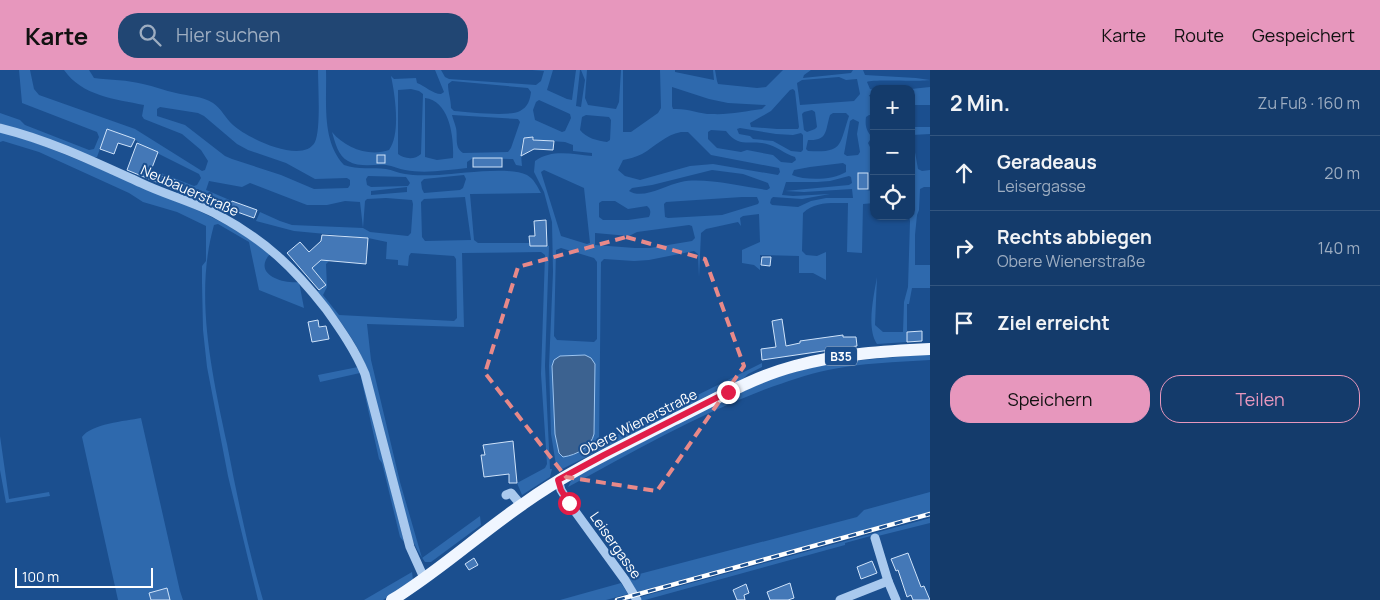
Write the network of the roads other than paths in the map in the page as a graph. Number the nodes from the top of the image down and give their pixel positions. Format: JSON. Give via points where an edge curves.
{"nodes":[{"id":1,"x":0,"y":128,"type":"edge"},
{"id":2,"x":930,"y":349,"type":"edge"},
{"id":3,"x":558,"y":480,"type":"junction"},
{"id":4,"x":506,"y":495,"type":"dead end"},
{"id":5,"x":521,"y":505,"type":"junction"},
{"id":6,"x":875,"y":538,"type":"dead end"},
{"id":7,"x":424,"y":578,"type":"junction"},
{"id":8,"x":888,"y":581,"type":"junction"},
{"id":9,"x":392,"y":600,"type":"edge"},
{"id":10,"x":637,"y":600,"type":"edge"},
{"id":11,"x":840,"y":600,"type":"edge"},
{"id":12,"x":896,"y":600,"type":"edge"}],
"edges":[{"from":1,"to":7,"type":"street","name":"Neubauerstraße","via":[[41,140],[216,214],[273,251],[303,280],[344,333],[365,374],[410,547]]},
{"from":2,"to":3,"type":"main road","name":"Obere Wienerstraße","number":"B35","via":[[829,358],[775,372],[728,392]]},
{"from":3,"to":5,"type":"main road","name":"Obere Wienerstraße","number":"B35"},
{"from":3,"to":10,"type":"street","name":"Leisergasse","via":[[569,503]]},
{"from":4,"to":5,"type":"street","via":[[511,493]]},
{"from":5,"to":7,"type":"main road","name":"Obere Wienerstraße","number":"B35"},
{"from":6,"to":8,"type":"street"},
{"from":7,"to":9,"type":"main road","name":"Obere Wienerstraße","number":"B35"},
{"from":8,"to":11,"type":"street"},
{"from":8,"to":12,"type":"street"}]}
